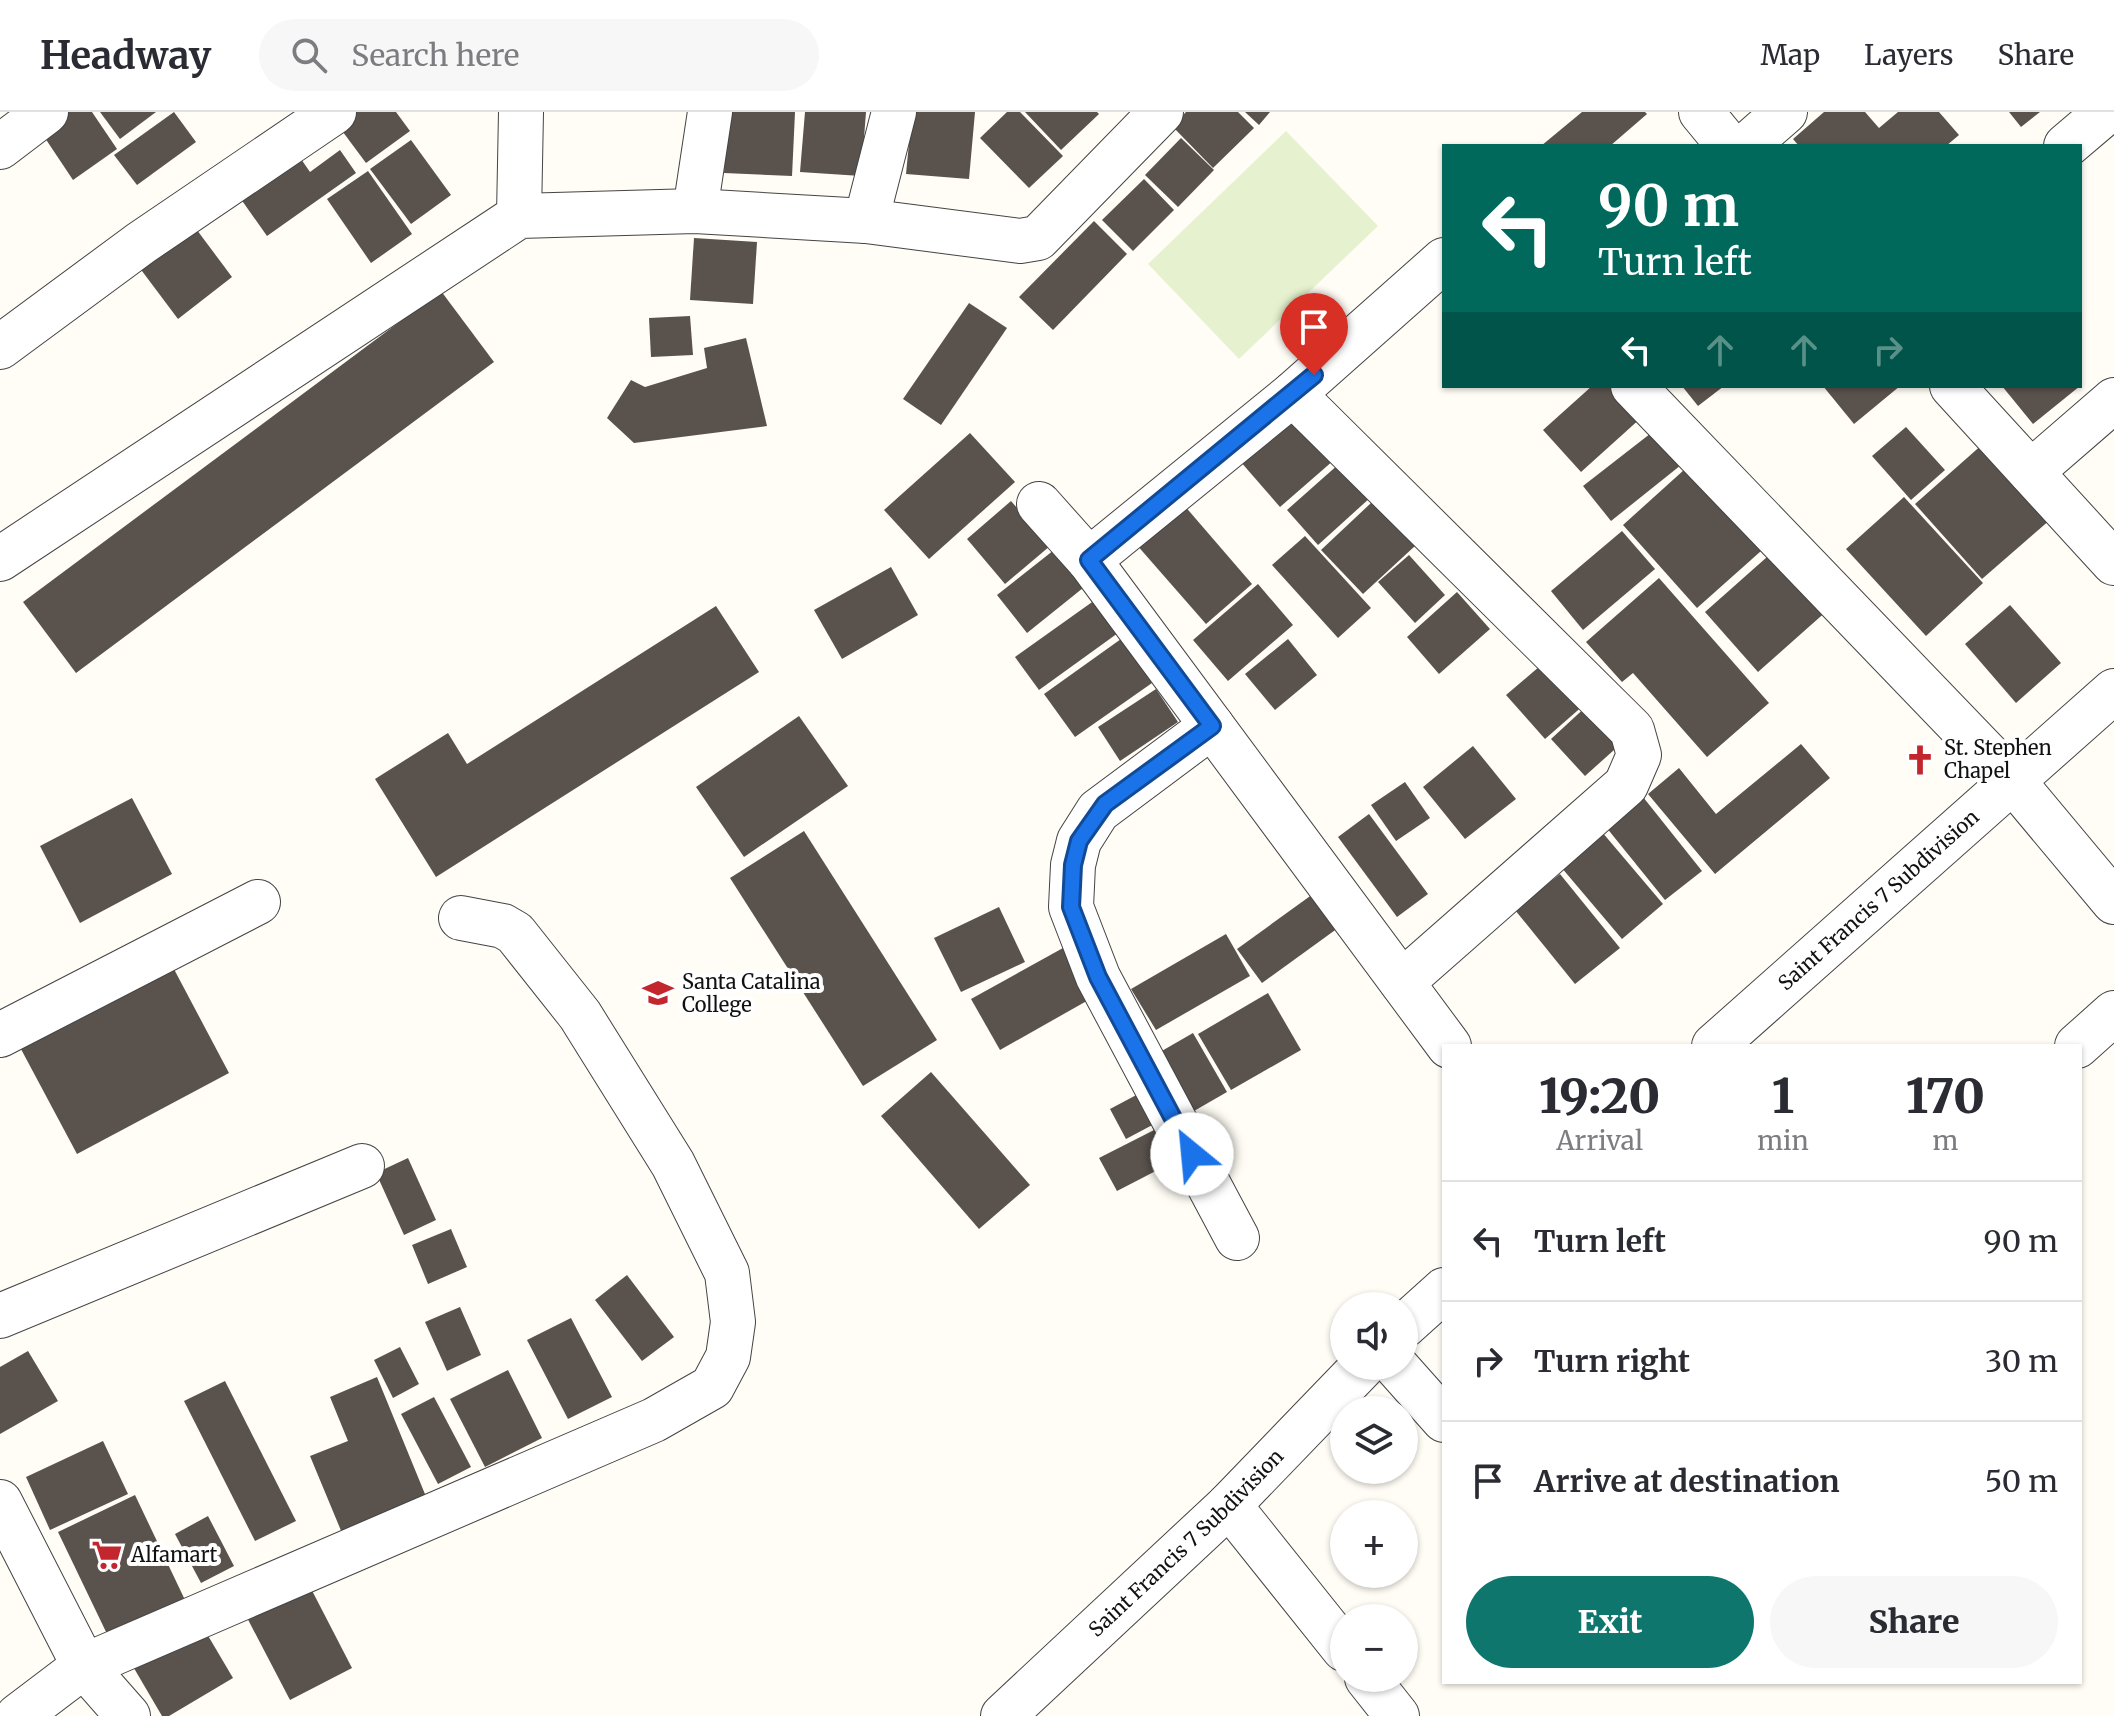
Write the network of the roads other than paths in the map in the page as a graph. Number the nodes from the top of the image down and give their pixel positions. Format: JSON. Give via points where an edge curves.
{"nodes":[{"id":1,"x":46,"y":112,"type":"edge"},
{"id":2,"x":334,"y":112,"type":"edge"},
{"id":3,"x":521,"y":112,"type":"edge"},
{"id":4,"x":710,"y":112,"type":"edge"},
{"id":5,"x":894,"y":112,"type":"edge"},
{"id":6,"x":1161,"y":112,"type":"edge"},
{"id":7,"x":1701,"y":112,"type":"edge"},
{"id":8,"x":1785,"y":112,"type":"edge"},
{"id":9,"x":2106,"y":112,"type":"edge"},
{"id":10,"x":1727,"y":144,"type":"edge"},
{"id":11,"x":1748,"y":144,"type":"edge"},
{"id":12,"x":2068,"y":144,"type":"edge"},
{"id":13,"x":0,"y":147,"type":"edge"},
{"id":14,"x":695,"y":211,"type":"junction"},
{"id":15,"x":519,"y":216,"type":"junction"},
{"id":16,"x":866,"y":221,"type":"junction"},
{"id":17,"x":1442,"y":262,"type":"edge"},
{"id":18,"x":0,"y":347,"type":"edge"},
{"id":19,"x":1635,"y":388,"type":"edge"},
{"id":20,"x":1954,"y":388,"type":"edge"},
{"id":21,"x":1293,"y":394,"type":"junction"},
{"id":22,"x":2114,"y":400,"type":"edge"},
{"id":23,"x":2031,"y":472,"type":"junction"},
{"id":24,"x":1039,"y":504,"type":"dead end"},
{"id":25,"x":3,"y":550,"type":"edge"},
{"id":26,"x":1089,"y":560,"type":"junction"},
{"id":27,"x":2114,"y":563,"type":"edge"},
{"id":28,"x":2114,"y":691,"type":"edge"},
{"id":29,"x":1212,"y":726,"type":"junction"},
{"id":30,"x":2012,"y":780,"type":"junction"},
{"id":31,"x":258,"y":902,"type":"dead end"},
{"id":32,"x":2114,"y":902,"type":"edge"},
{"id":33,"x":461,"y":918,"type":"dead end"},
{"id":34,"x":1402,"y":982,"type":"junction"},
{"id":35,"x":2114,"y":1013,"type":"edge"},
{"id":36,"x":0,"y":1035,"type":"edge"},
{"id":37,"x":1448,"y":1044,"type":"edge"},
{"id":38,"x":1716,"y":1044,"type":"edge"},
{"id":39,"x":2079,"y":1044,"type":"edge"},
{"id":40,"x":362,"y":1166,"type":"dead end"},
{"id":41,"x":1237,"y":1238,"type":"dead end"},
{"id":42,"x":1442,"y":1292,"type":"edge"},
{"id":43,"x":1418,"y":1313,"type":"edge"},
{"id":44,"x":0,"y":1316,"type":"edge"},
{"id":45,"x":1350,"y":1380,"type":"edge"},
{"id":46,"x":1408,"y":1380,"type":"edge"},
{"id":47,"x":1442,"y":1418,"type":"edge"},
{"id":48,"x":0,"y":1502,"type":"edge"},
{"id":49,"x":1229,"y":1505,"type":"junction"},
{"id":50,"x":1330,"y":1631,"type":"edge"},
{"id":51,"x":84,"y":1666,"type":"junction"},
{"id":52,"x":1378,"y":1692,"type":"edge"},
{"id":53,"x":18,"y":1716,"type":"edge"},
{"id":54,"x":128,"y":1716,"type":"edge"},
{"id":55,"x":1003,"y":1716,"type":"edge"},
{"id":56,"x":1397,"y":1716,"type":"edge"}],
"edges":[{"from":1,"to":13,"type":"street"},
{"from":2,"to":18,"type":"street"},
{"from":3,"to":15,"type":"street"},
{"from":4,"to":14,"type":"street"},
{"from":5,"to":16,"type":"street"},
{"from":6,"to":16,"type":"street","via":[[1038,238],[1020,241]]},
{"from":7,"to":10,"type":"street"},
{"from":8,"to":11,"type":"street"},
{"from":9,"to":12,"type":"street"},
{"from":14,"to":15,"type":"street"},
{"from":14,"to":16,"type":"street"},
{"from":15,"to":25,"type":"street"},
{"from":17,"to":21,"type":"street"},
{"from":19,"to":30,"type":"street"},
{"from":20,"to":23,"type":"street"},
{"from":21,"to":26,"type":"street"},
{"from":21,"to":34,"type":"street","via":[[1632,730],[1639,755],[1626,785]]},
{"from":22,"to":23,"type":"street"},
{"from":23,"to":27,"type":"street"},
{"from":24,"to":26,"type":"street"},
{"from":26,"to":29,"type":"street"},
{"from":28,"to":30,"type":"street","name":"Saint Francis 7 Subdivision"},
{"from":29,"to":34,"type":"street"},
{"from":29,"to":41,"type":"street","via":[[1098,811],[1079,841],[1071,907],[1098,977]]},
{"from":30,"to":32,"type":"street"},
{"from":30,"to":38,"type":"street","name":"Saint Francis 7 Subdivision"},
{"from":31,"to":36,"type":"street"},
{"from":33,"to":51,"type":"street","via":[[515,933],[580,1015],[673,1164],[727,1273],[733,1322],[728,1357],[712,1387],[654,1420]]},
{"from":34,"to":37,"type":"street"},
{"from":35,"to":39,"type":"street"},
{"from":40,"to":44,"type":"street"},
{"from":42,"to":43,"type":"street"},
{"from":45,"to":49,"type":"street","name":"Saint Francis 7 Subdivision"},
{"from":46,"to":47,"type":"street"},
{"from":48,"to":51,"type":"street"},
{"from":49,"to":50,"type":"street"},
{"from":49,"to":55,"type":"street","name":"Saint Francis 7 Subdivision"},
{"from":51,"to":53,"type":"street"},
{"from":51,"to":54,"type":"street"},
{"from":52,"to":56,"type":"street"}]}
